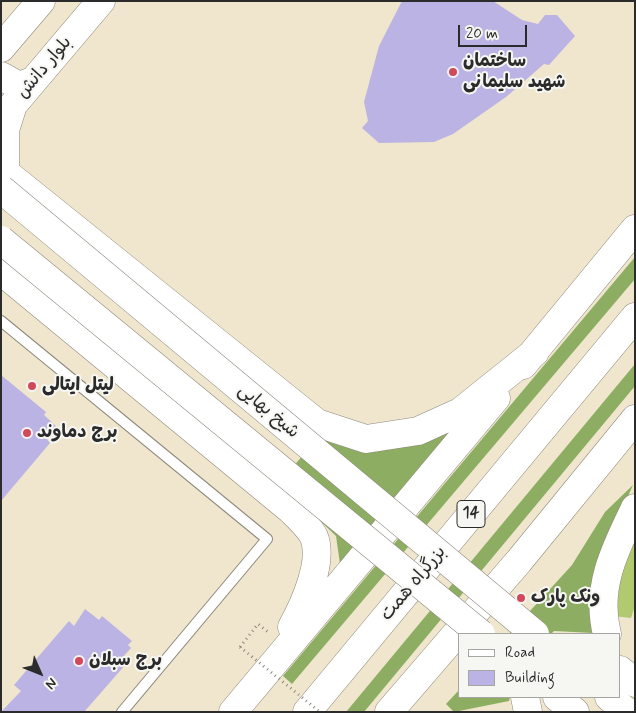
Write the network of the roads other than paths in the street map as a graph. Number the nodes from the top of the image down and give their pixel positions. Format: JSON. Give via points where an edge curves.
{"nodes":[{"id":1,"x":41,"y":1,"type":"edge"},
{"id":2,"x":101,"y":1,"type":"edge"},
{"id":3,"x":1,"y":48,"type":"edge"},
{"id":4,"x":1,"y":76,"type":"edge"},
{"id":5,"x":34,"y":81,"type":"junction"},
{"id":6,"x":3,"y":177,"type":"edge"},
{"id":7,"x":635,"y":229,"type":"edge"},
{"id":8,"x":1,"y":240,"type":"edge"},
{"id":9,"x":1,"y":271,"type":"edge"},
{"id":10,"x":635,"y":317,"type":"edge"},
{"id":11,"x":1,"y":321,"type":"edge"},
{"id":12,"x":535,"y":352,"type":"junction"},
{"id":13,"x":635,"y":419,"type":"edge"},
{"id":14,"x":635,"y":508,"type":"edge"},
{"id":15,"x":480,"y":633,"type":"edge"},
{"id":16,"x":533,"y":633,"type":"edge"},
{"id":17,"x":607,"y":633,"type":"edge"},
{"id":18,"x":270,"y":667,"type":"junction"},
{"id":19,"x":525,"y":698,"type":"edge"},
{"id":20,"x":558,"y":698,"type":"edge"},
{"id":21,"x":610,"y":698,"type":"edge"},
{"id":22,"x":122,"y":712,"type":"edge"},
{"id":23,"x":233,"y":712,"type":"edge"},
{"id":24,"x":307,"y":712,"type":"edge"},
{"id":25,"x":389,"y":712,"type":"edge"},
{"id":26,"x":528,"y":712,"type":"edge"},
{"id":27,"x":575,"y":712,"type":"edge"},
{"id":28,"x":627,"y":712,"type":"edge"}],
"edges":[{"from":1,"to":3,"type":"main road"},
{"from":2,"to":5,"type":"main road","name":"بلوار دانش"},
{"from":4,"to":5,"type":"main road","via":[[19,86]]},
{"from":5,"to":6,"type":"main road","name":"بلوار دانش","via":[[13,105],[5,130]]},
{"from":6,"to":12,"type":"main road","via":[[317,423],[366,439],[418,431],[460,412]]},
{"from":6,"to":16,"type":"main road","name":"شیخ بهایی","bridge":true},
{"from":7,"to":12,"type":"main road"},
{"from":8,"to":15,"type":"main road","name":"شیخ بهایی","bridge":true},
{"from":9,"to":18,"type":"main road","via":[[291,510],[314,537],[317,562],[304,606]]},
{"from":10,"to":24,"type":"main road","name":"بزرگراه همت","number":"14"},
{"from":11,"to":22,"type":"lane","via":[[267,539]]},
{"from":12,"to":18,"type":"main road"},
{"from":13,"to":25,"type":"main road"},
{"from":14,"to":17,"type":"main road","via":[[607,574],[602,613]]},
{"from":18,"to":23,"type":"main road"},
{"from":19,"to":26,"type":"main road"},
{"from":20,"to":27,"type":"main road"},
{"from":21,"to":28,"type":"main road"}]}
